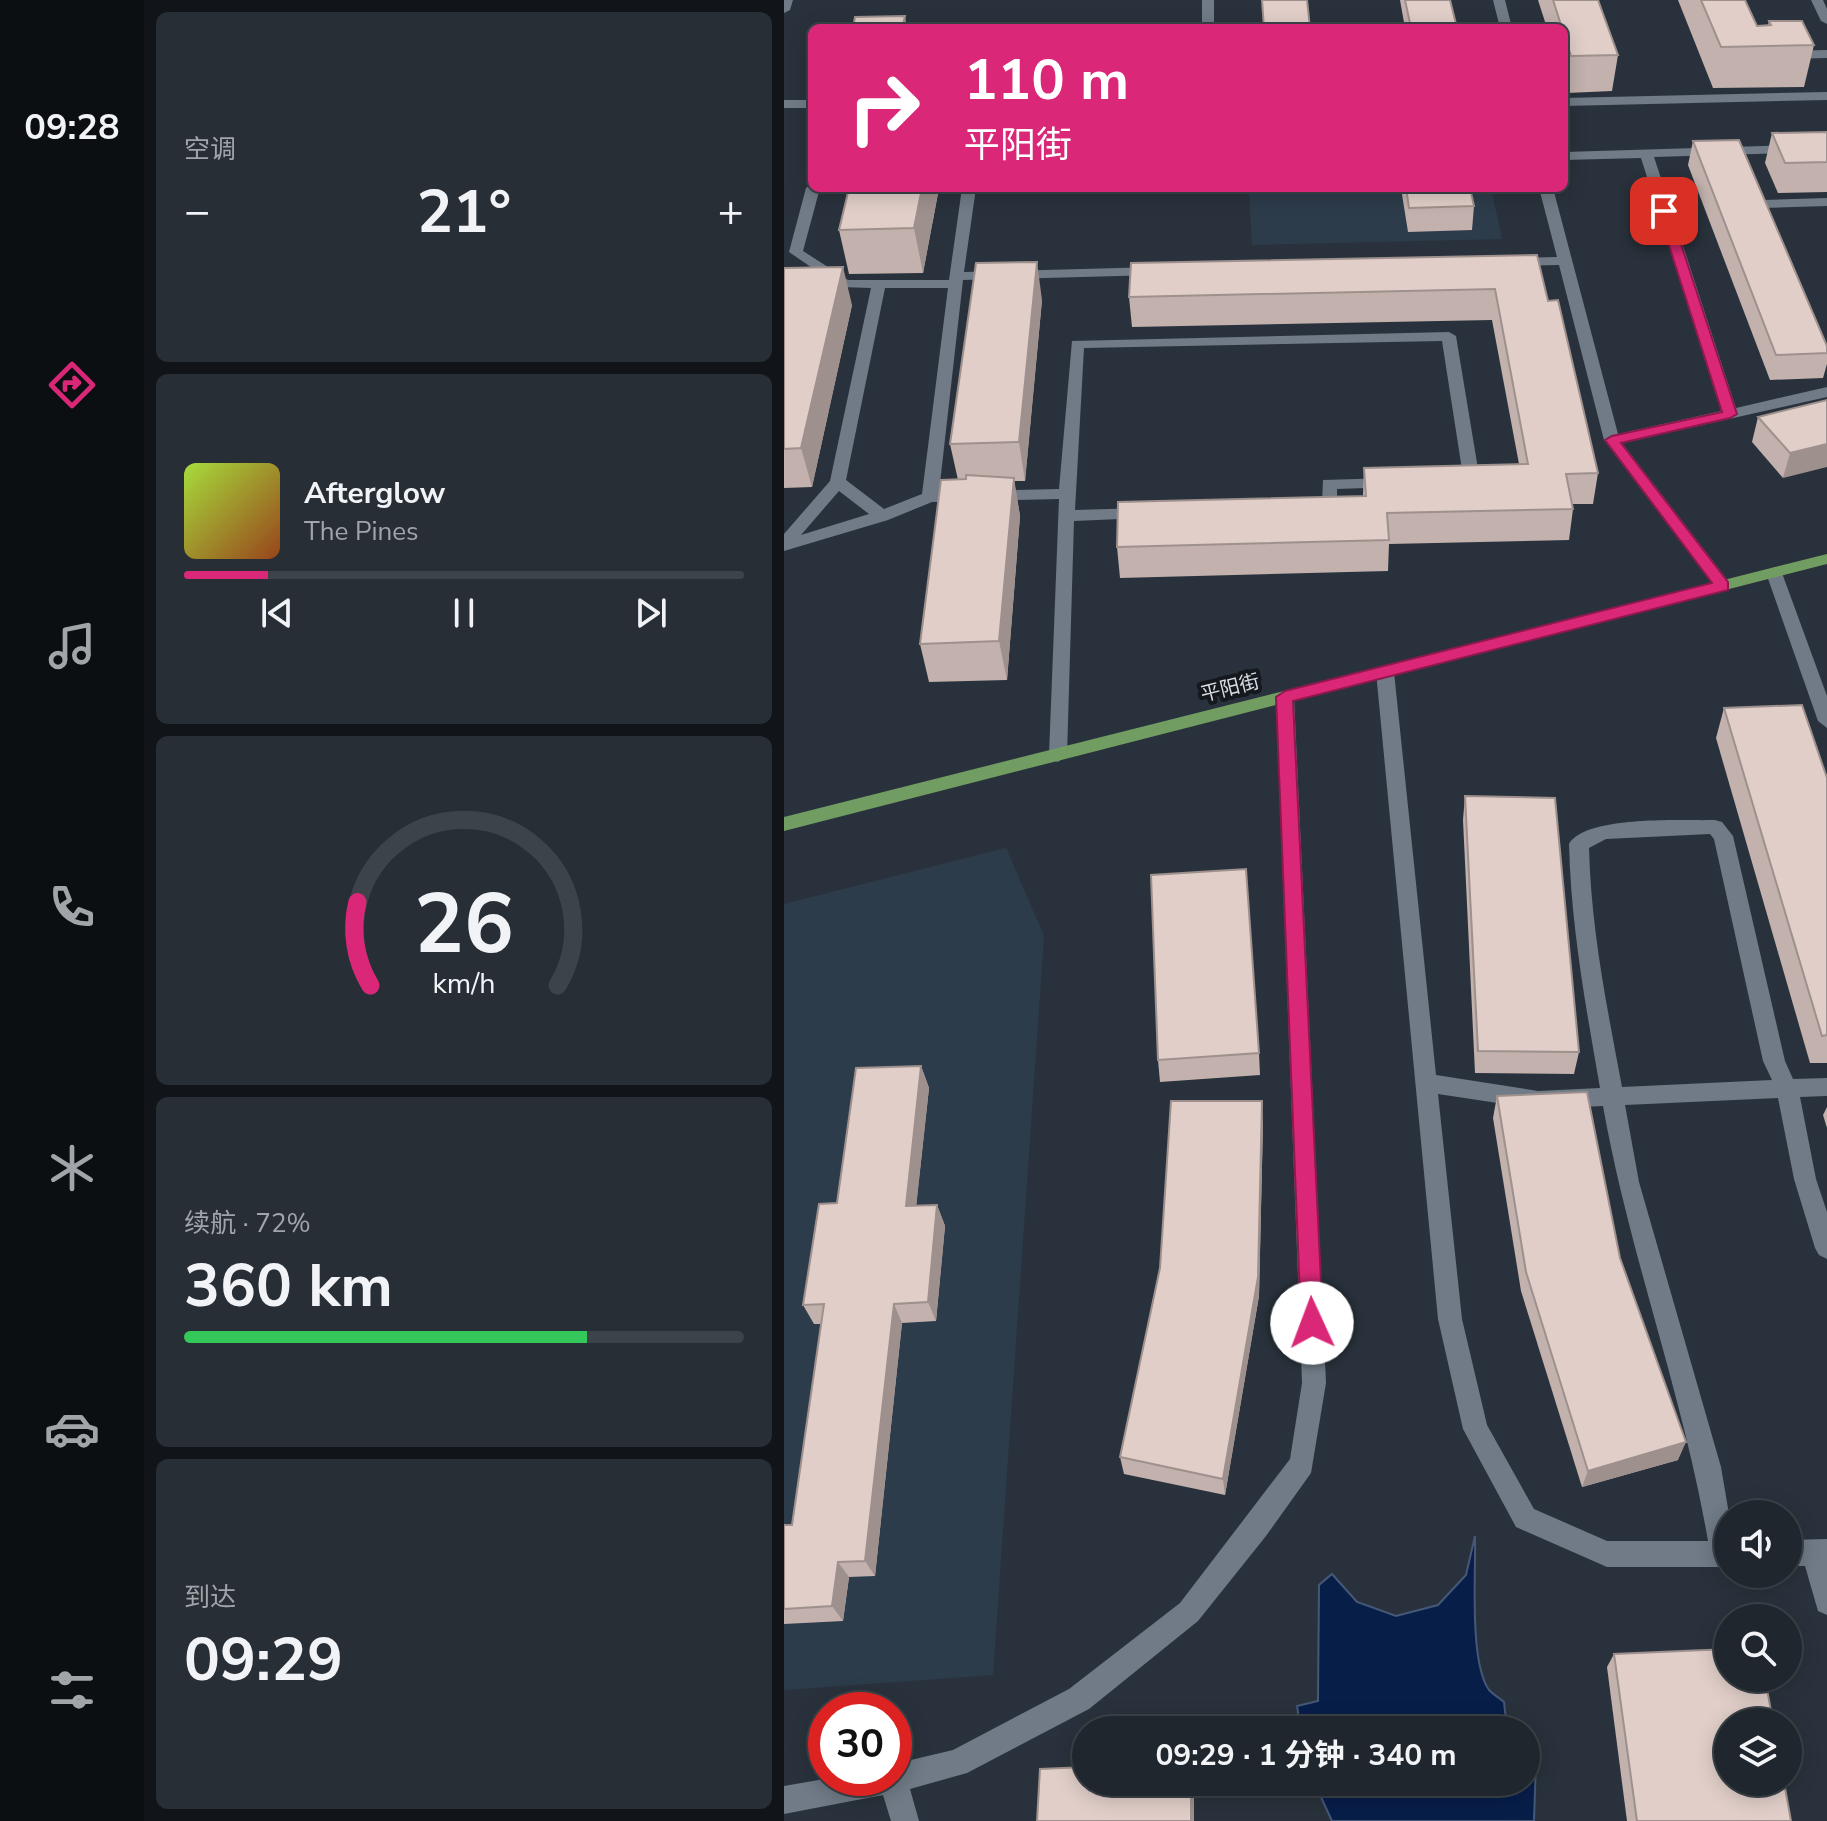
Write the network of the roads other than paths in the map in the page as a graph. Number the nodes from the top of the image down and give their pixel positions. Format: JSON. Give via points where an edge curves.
{"nodes":[{"id":1,"x":787,"y":0,"type":"edge"},
{"id":2,"x":1208,"y":0,"type":"edge"},
{"id":3,"x":1499,"y":0,"type":"edge"},
{"id":4,"x":1817,"y":0,"type":"edge"},
{"id":5,"x":784,"y":10,"type":"edge"},
{"id":6,"x":1827,"y":21,"type":"edge"},
{"id":7,"x":1208,"y":24,"type":"edge"},
{"id":8,"x":1505,"y":24,"type":"edge"},
{"id":9,"x":1827,"y":54,"type":"edge"},
{"id":10,"x":1776,"y":55,"type":"edge"},
{"id":11,"x":1827,"y":96,"type":"edge"},
{"id":12,"x":1568,"y":102,"type":"edge"},
{"id":13,"x":784,"y":104,"type":"edge"},
{"id":14,"x":808,"y":104,"type":"edge"},
{"id":15,"x":1827,"y":148,"type":"edge"},
{"id":16,"x":1646,"y":153,"type":"junction"},
{"id":17,"x":1568,"y":156,"type":"edge"},
{"id":18,"x":812,"y":192,"type":"edge"},
{"id":19,"x":968,"y":192,"type":"edge"},
{"id":20,"x":1547,"y":192,"type":"edge"},
{"id":21,"x":1827,"y":202,"type":"edge"},
{"id":22,"x":1763,"y":204,"type":"edge"},
{"id":23,"x":1565,"y":261,"type":"junction"},
{"id":24,"x":1501,"y":262,"type":"edge"},
{"id":25,"x":1172,"y":271,"type":"edge"},
{"id":26,"x":956,"y":280,"type":"junction"},
{"id":27,"x":814,"y":281,"type":"edge"},
{"id":28,"x":845,"y":284,"type":"junction"},
{"id":29,"x":879,"y":284,"type":"junction"},
{"id":30,"x":1827,"y":392,"type":"edge"},
{"id":31,"x":1730,"y":414,"type":"junction"},
{"id":32,"x":1612,"y":440,"type":"junction"},
{"id":33,"x":838,"y":482,"type":"junction"},
{"id":34,"x":1441,"y":482,"type":"edge"},
{"id":35,"x":1409,"y":483,"type":"edge"},
{"id":36,"x":1067,"y":494,"type":"junction"},
{"id":37,"x":930,"y":497,"type":"junction"},
{"id":38,"x":1300,"y":509,"type":"edge"},
{"id":39,"x":1160,"y":513,"type":"edge"},
{"id":40,"x":882,"y":516,"type":"junction"},
{"id":41,"x":1067,"y":516,"type":"junction"},
{"id":42,"x":784,"y":545,"type":"edge"},
{"id":43,"x":1827,"y":559,"type":"edge"},
{"id":44,"x":1774,"y":573,"type":"junction"},
{"id":45,"x":1723,"y":586,"type":"junction"},
{"id":46,"x":1385,"y":672,"type":"junction"},
{"id":47,"x":1285,"y":697,"type":"junction"},
{"id":48,"x":1827,"y":721,"type":"edge"},
{"id":49,"x":1058,"y":755,"type":"junction"},
{"id":50,"x":784,"y":824,"type":"edge"},
{"id":51,"x":1426,"y":1083,"type":"junction"},
{"id":52,"x":1827,"y":1087,"type":"edge"},
{"id":53,"x":1787,"y":1089,"type":"junction"},
{"id":54,"x":1612,"y":1097,"type":"junction"},
{"id":55,"x":1827,"y":1248,"type":"edge"},
{"id":56,"x":1715,"y":1500,"type":"edge"},
{"id":57,"x":1821,"y":1552,"type":"edge"},
{"id":58,"x":1714,"y":1554,"type":"edge"},
{"id":59,"x":1827,"y":1602,"type":"edge"},
{"id":60,"x":912,"y":1774,"type":"edge"},
{"id":61,"x":808,"y":1795,"type":"edge"},
{"id":62,"x":898,"y":1796,"type":"edge"},
{"id":63,"x":784,"y":1800,"type":"edge"},
{"id":64,"x":905,"y":1821,"type":"edge"}],
"edges":[{"from":1,"to":5,"type":"street"},
{"from":2,"to":7,"type":"street"},
{"from":3,"to":8,"type":"street"},
{"from":4,"to":6,"type":"street"},
{"from":9,"to":10,"type":"street"},
{"from":11,"to":12,"type":"street"},
{"from":13,"to":14,"type":"street"},
{"from":15,"to":16,"type":"street","via":[[1743,157]]},
{"from":16,"to":17,"type":"street"},
{"from":16,"to":31,"type":"street"},
{"from":18,"to":28,"type":"street","via":[[796,252]]},
{"from":19,"to":26,"type":"street"},
{"from":20,"to":23,"type":"street"},
{"from":21,"to":22,"type":"street"},
{"from":23,"to":24,"type":"street"},
{"from":23,"to":32,"type":"street"},
{"from":25,"to":26,"type":"street"},
{"from":26,"to":29,"type":"street"},
{"from":26,"to":37,"type":"street"},
{"from":27,"to":28,"type":"street"},
{"from":28,"to":29,"type":"street"},
{"from":29,"to":33,"type":"street"},
{"from":30,"to":31,"type":"street"},
{"from":31,"to":32,"type":"street"},
{"from":32,"to":45,"type":"street"},
{"from":33,"to":40,"type":"street"},
{"from":33,"to":42,"type":"street"},
{"from":34,"to":36,"type":"street","via":[[1472,481],[1449,336],[1077,344]]},
{"from":35,"to":38,"type":"street","via":[[1329,484],[1331,508]]},
{"from":36,"to":37,"type":"street"},
{"from":36,"to":41,"type":"street"},
{"from":37,"to":40,"type":"street"},
{"from":39,"to":41,"type":"street"},
{"from":40,"to":42,"type":"street"},
{"from":41,"to":49,"type":"street"},
{"from":43,"to":44,"type":"main road","name":"平阳街"},
{"from":44,"to":45,"type":"main road","name":"平阳街"},
{"from":44,"to":48,"type":"street"},
{"from":45,"to":46,"type":"main road","name":"平阳街"},
{"from":46,"to":47,"type":"main road","name":"平阳街"},
{"from":46,"to":51,"type":"street"},
{"from":47,"to":49,"type":"main road","name":"平阳街"},
{"from":47,"to":60,"type":"street","via":[[1314,1383],[1302,1464],[1189,1612],[1079,1699],[957,1763]]},
{"from":49,"to":50,"type":"main road","name":"平阳街"},
{"from":51,"to":54,"type":"street","via":[[1538,1100]]},
{"from":51,"to":58,"type":"street","via":[[1450,1319],[1471,1415],[1525,1518],[1607,1554]]},
{"from":52,"to":53,"type":"street"},
{"from":53,"to":54,"type":"street"},
{"from":53,"to":54,"type":"street","via":[[1774,1061],[1723,836],[1715,827],[1603,832],[1579,844],[1588,961]]},
{"from":53,"to":55,"type":"street","via":[[1805,1179]]},
{"from":54,"to":56,"type":"street","via":[[1628,1182]]},
{"from":57,"to":59,"type":"street"},
{"from":61,"to":63,"type":"street"},
{"from":62,"to":64,"type":"street"}]}
